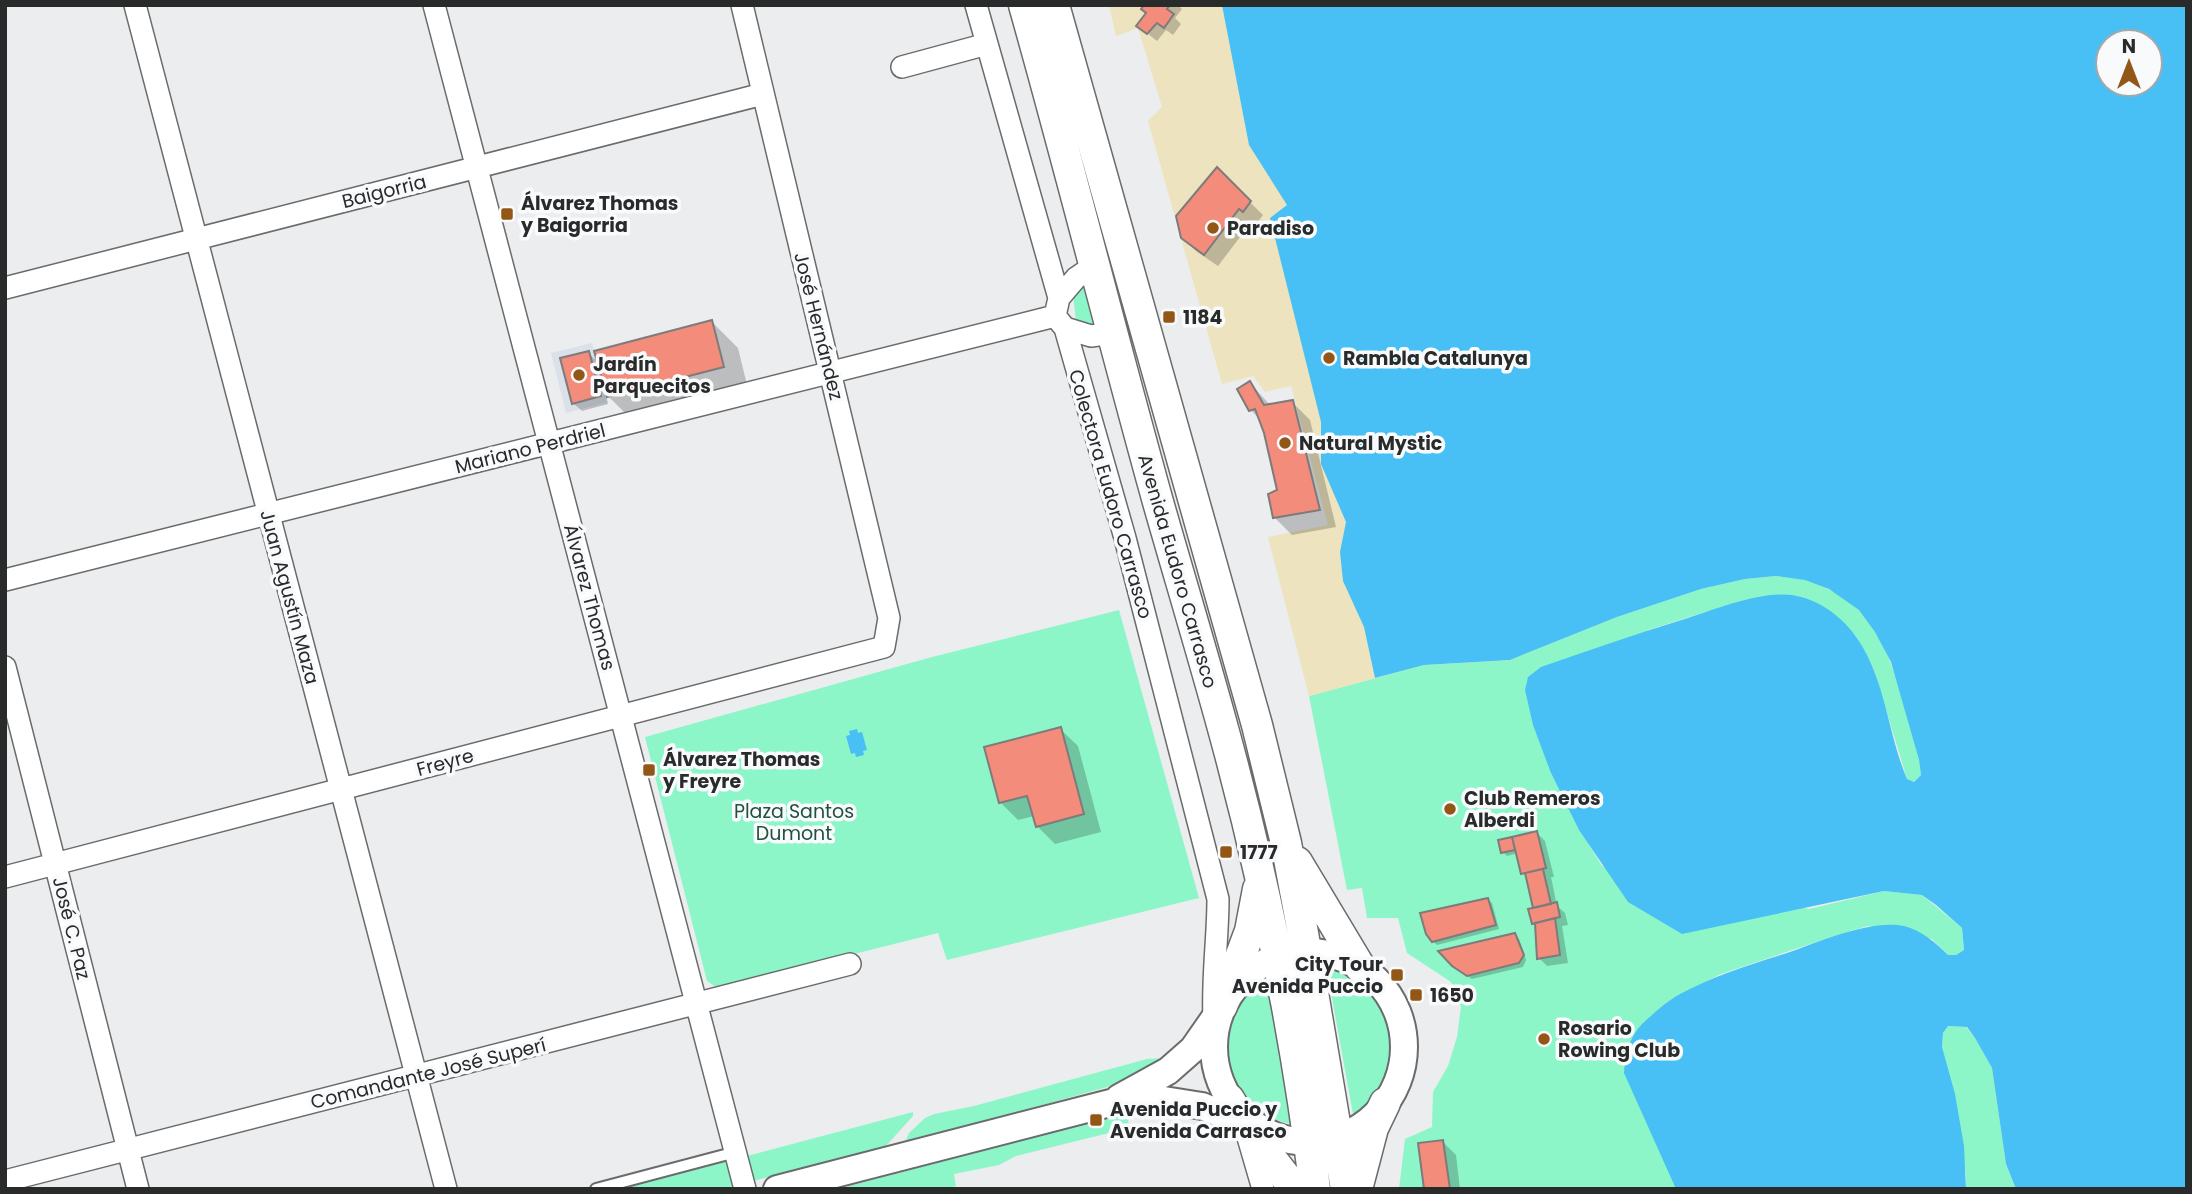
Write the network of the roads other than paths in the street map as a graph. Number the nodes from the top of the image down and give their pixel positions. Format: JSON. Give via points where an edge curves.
{"nodes":[{"id":1,"x":135,"y":5,"type":"edge"},
{"id":2,"x":434,"y":5,"type":"edge"},
{"id":3,"x":742,"y":5,"type":"edge"},
{"id":4,"x":976,"y":5,"type":"edge"},
{"id":5,"x":1024,"y":5,"type":"edge"},
{"id":6,"x":1054,"y":5,"type":"edge"},
{"id":7,"x":987,"y":44,"type":"junction"},
{"id":8,"x":902,"y":67,"type":"dead end"},
{"id":9,"x":763,"y":94,"type":"junction"},
{"id":10,"x":477,"y":167,"type":"junction"},
{"id":11,"x":197,"y":239,"type":"junction"},
{"id":12,"x":1095,"y":265,"type":"junction"},
{"id":13,"x":5,"y":288,"type":"edge"},
{"id":14,"x":1060,"y":314,"type":"junction"},
{"id":15,"x":1112,"y":333,"type":"junction"},
{"id":16,"x":830,"y":372,"type":"junction"},
{"id":17,"x":550,"y":443,"type":"junction"},
{"id":18,"x":268,"y":514,"type":"junction"},
{"id":19,"x":5,"y":580,"type":"edge"},
{"id":20,"x":884,"y":647,"type":"joint"},
{"id":21,"x":5,"y":667,"type":"edge"},
{"id":22,"x":621,"y":715,"type":"junction"},
{"id":23,"x":341,"y":789,"type":"junction"},
{"id":24,"x":1286,"y":843,"type":"junction"},
{"id":25,"x":55,"y":863,"type":"junction"},
{"id":26,"x":1260,"y":875,"type":"junction"},
{"id":27,"x":5,"y":877,"type":"edge"},
{"id":28,"x":1292,"y":954,"type":"junction"},
{"id":29,"x":850,"y":964,"type":"dead end"},
{"id":30,"x":1360,"y":967,"type":"junction"},
{"id":31,"x":698,"y":1003,"type":"junction"},
{"id":32,"x":1212,"y":1019,"type":"junction"},
{"id":33,"x":416,"y":1076,"type":"junction"},
{"id":34,"x":1110,"y":1103,"type":"junction"},
{"id":35,"x":1385,"y":1103,"type":"junction"},
{"id":36,"x":1247,"y":1118,"type":"junction"},
{"id":37,"x":1339,"y":1137,"type":"junction"},
{"id":38,"x":1309,"y":1142,"type":"junction"},
{"id":39,"x":128,"y":1149,"type":"junction"},
{"id":40,"x":737,"y":1155,"type":"junction"},
{"id":41,"x":5,"y":1181,"type":"edge"},
{"id":42,"x":138,"y":1189,"type":"edge"},
{"id":43,"x":446,"y":1189,"type":"edge"},
{"id":44,"x":596,"y":1189,"type":"edge"},
{"id":45,"x":745,"y":1189,"type":"edge"},
{"id":46,"x":777,"y":1189,"type":"edge"},
{"id":47,"x":1263,"y":1189,"type":"edge"},
{"id":48,"x":1295,"y":1189,"type":"edge"},
{"id":49,"x":1315,"y":1189,"type":"edge"},
{"id":50,"x":1346,"y":1189,"type":"edge"},
{"id":51,"x":1357,"y":1189,"type":"edge"}],
"edges":[{"from":1,"to":11,"type":"street","name":"Juan Agustín Maza"},
{"from":2,"to":10,"type":"street","name":"Álvarez Thomas"},
{"from":3,"to":9,"type":"street","name":"José Hernández"},
{"from":4,"to":7,"type":"street","name":"Colectora Eudoro Carrasco"},
{"from":5,"to":12,"type":"main road","name":"Avenida Eudoro Carrasco"},
{"from":6,"to":24,"type":"main road","name":"Avenida Eudoro Carrasco","via":[[1257,725]]},
{"from":7,"to":8,"type":"street"},
{"from":7,"to":14,"type":"street","name":"Colectora Eudoro Carrasco"},
{"from":9,"to":10,"type":"street","name":"Baigorria"},
{"from":9,"to":16,"type":"street","name":"José Hernández"},
{"from":10,"to":11,"type":"street","name":"Baigorria"},
{"from":10,"to":17,"type":"street","name":"Álvarez Thomas"},
{"from":11,"to":13,"type":"street","name":"Baigorria"},
{"from":11,"to":18,"type":"street","name":"Juan Agustín Maza"},
{"from":12,"to":14,"type":"street","via":[[1076,278]]},
{"from":12,"to":15,"type":"main road","name":"Avenida Eudoro Carrasco"},
{"from":14,"to":15,"type":"street","name":"Mariano Perdriel","via":[[1091,336]]},
{"from":14,"to":16,"type":"street","name":"Mariano Perdriel"},
{"from":14,"to":32,"type":"street","name":"Colectora Eudoro Carrasco","via":[[1125,538],[1218,899]]},
{"from":15,"to":26,"type":"main road","name":"Avenida Eudoro Carrasco"},
{"from":16,"to":17,"type":"street","name":"Mariano Perdriel"},
{"from":16,"to":20,"type":"street","name":"José Hernández","via":[[889,618]]},
{"from":17,"to":18,"type":"street","name":"Mariano Perdriel"},
{"from":17,"to":22,"type":"street","name":"Álvarez Thomas"},
{"from":18,"to":19,"type":"street","name":"Mariano Perdriel"},
{"from":18,"to":23,"type":"street","name":"Juan Agustín Maza"},
{"from":20,"to":22,"type":"street","name":"Freyre"},
{"from":21,"to":25,"type":"street","name":"José C. Paz"},
{"from":22,"to":23,"type":"street","name":"Freyre"},
{"from":22,"to":31,"type":"street","name":"Álvarez Thomas"},
{"from":23,"to":25,"type":"street","name":"Freyre"},
{"from":23,"to":33,"type":"street","name":"Juan Agustín Maza"},
{"from":24,"to":28,"type":"main road","name":"Avenida Eudoro Carrasco"},
{"from":24,"to":30,"type":"main road"},
{"from":25,"to":27,"type":"street","name":"Freyre"},
{"from":25,"to":39,"type":"street","name":"José C. Paz"},
{"from":26,"to":28,"type":"main road","name":"Avenida Eudoro Carrasco"},
{"from":26,"to":32,"type":"main road","via":[[1250,931]]},
{"from":28,"to":30,"type":"street","via":[[1335,955]]},
{"from":28,"to":32,"type":"street","via":[[1245,976]]},
{"from":28,"to":37,"type":"main road","name":"Avenida Eudoro Carrasco"},
{"from":28,"to":38,"type":"main road","name":"Avenida Eudoro Carrasco"},
{"from":29,"to":31,"type":"street","name":"Comandante José Superí"},
{"from":30,"to":35,"type":"street","via":[[1380,983],[1395,1005],[1403,1029],[1404,1055],[1398,1080]]},
{"from":31,"to":33,"type":"street","name":"Comandante José Superí"},
{"from":31,"to":40,"type":"street","name":"Álvarez Thomas"},
{"from":32,"to":34,"type":"street","via":[[1168,1071]]},
{"from":32,"to":36,"type":"street","via":[[1216,1070]]},
{"from":33,"to":39,"type":"street","name":"Comandante José Superí"},
{"from":33,"to":43,"type":"street","name":"Juan Agustín Maza"},
{"from":34,"to":36,"type":"street","via":[[1164,1100]]},
{"from":34,"to":46,"type":"street"},
{"from":35,"to":37,"type":"street","via":[[1364,1124]]},
{"from":35,"to":51,"type":"main road"},
{"from":36,"to":38,"type":"street","via":[[1287,1139]]},
{"from":36,"to":47,"type":"street"},
{"from":36,"to":48,"type":"main road"},
{"from":37,"to":38,"type":"street"},
{"from":37,"to":50,"type":"main road","name":"Avenida Eudoro Carrasco"},
{"from":38,"to":49,"type":"main road","name":"Avenida Eudoro Carrasco"},
{"from":39,"to":41,"type":"street","name":"Comandante José Superí"},
{"from":39,"to":42,"type":"street","name":"José C. Paz"},
{"from":40,"to":44,"type":"lane"},
{"from":40,"to":45,"type":"street","name":"Álvarez Thomas"}]}
